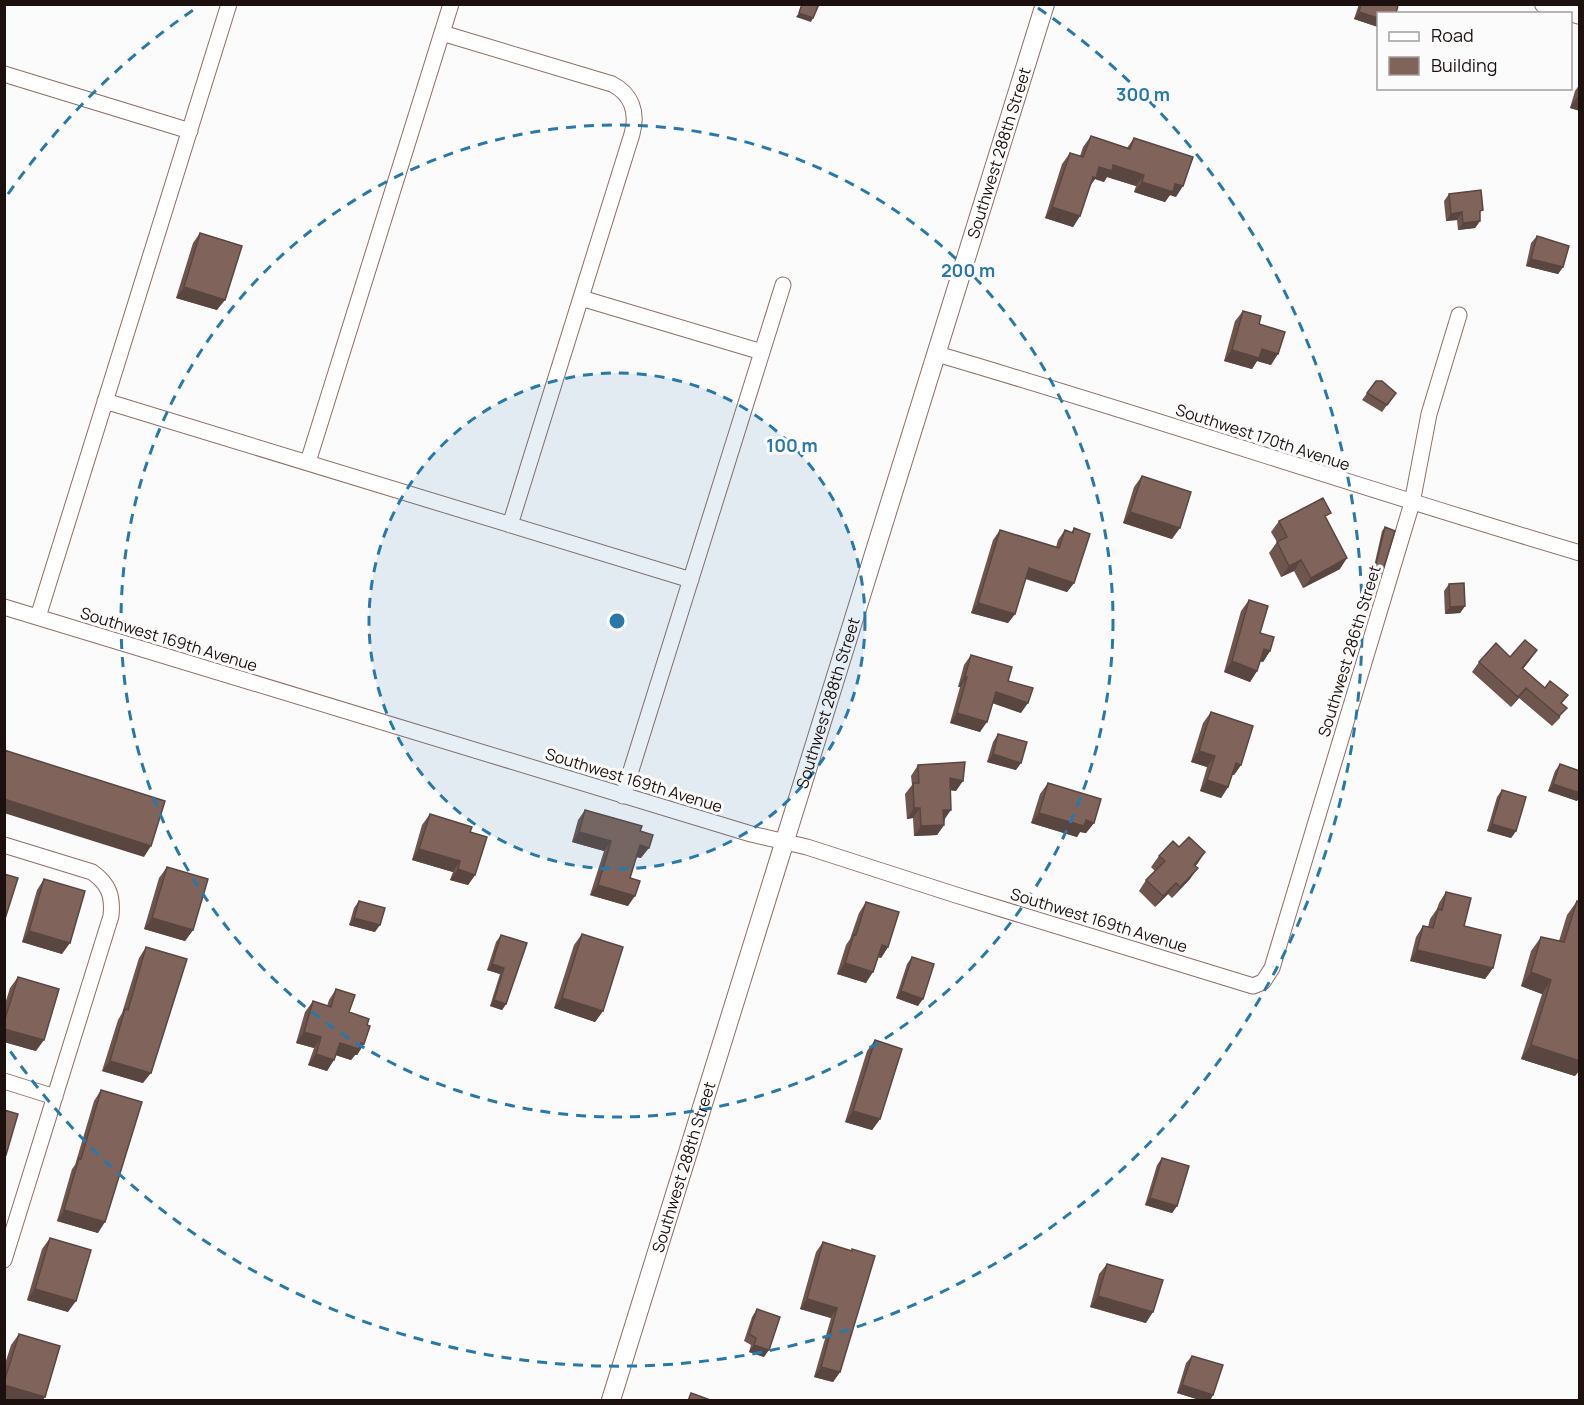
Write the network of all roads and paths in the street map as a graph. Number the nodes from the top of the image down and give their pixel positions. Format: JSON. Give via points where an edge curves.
{"nodes":[{"id":1,"x":229,"y":4,"type":"edge"},
{"id":2,"x":451,"y":4,"type":"edge"},
{"id":3,"x":1045,"y":4,"type":"edge"},
{"id":4,"x":1544,"y":4,"type":"edge"},
{"id":5,"x":1570,"y":12,"type":"edge"},
{"id":6,"x":442,"y":33,"type":"junction"},
{"id":7,"x":4,"y":74,"type":"edge"},
{"id":8,"x":190,"y":130,"type":"junction"},
{"id":9,"x":783,"y":285,"type":"dead end"},
{"id":10,"x":581,"y":298,"type":"junction"},
{"id":11,"x":1459,"y":315,"type":"dead end"},
{"id":12,"x":762,"y":352,"type":"junction"},
{"id":13,"x":937,"y":354,"type":"junction"},
{"id":14,"x":105,"y":401,"type":"junction"},
{"id":15,"x":308,"y":462,"type":"junction"},
{"id":16,"x":1412,"y":503,"type":"junction"},
{"id":17,"x":510,"y":525,"type":"junction"},
{"id":18,"x":1580,"y":554,"type":"edge"},
{"id":19,"x":691,"y":580,"type":"junction"},
{"id":20,"x":4,"y":607,"type":"edge"},
{"id":21,"x":38,"y":618,"type":"junction"},
{"id":22,"x":623,"y":795,"type":"junction"},
{"id":23,"x":785,"y":842,"type":"junction"},
{"id":24,"x":4,"y":845,"type":"edge"},
{"id":25,"x":1253,"y":986,"type":"joint"},
{"id":26,"x":4,"y":1081,"type":"edge"},
{"id":27,"x":55,"y":1097,"type":"junction"},
{"id":28,"x":4,"y":1260,"type":"edge"},
{"id":29,"x":611,"y":1401,"type":"edge"}],
"edges":[{"from":1,"to":8,"type":"street"},
{"from":2,"to":6,"type":"street"},
{"from":3,"to":13,"type":"street","name":"Southwest 288th Street"},
{"from":4,"to":5,"type":"street"},
{"from":6,"to":10,"type":"street","via":[[608,83],[621,89],[632,103],[634,128]]},
{"from":6,"to":15,"type":"street"},
{"from":7,"to":8,"type":"street"},
{"from":8,"to":14,"type":"street"},
{"from":9,"to":12,"type":"street"},
{"from":10,"to":12,"type":"street"},
{"from":10,"to":17,"type":"street"},
{"from":11,"to":16,"type":"street","name":"Southwest 286th Street","via":[[1429,414]]},
{"from":12,"to":19,"type":"street"},
{"from":13,"to":16,"type":"street","name":"Southwest 170th Avenue"},
{"from":13,"to":23,"type":"street","name":"Southwest 288th Street"},
{"from":14,"to":15,"type":"street"},
{"from":14,"to":21,"type":"street"},
{"from":15,"to":17,"type":"street"},
{"from":16,"to":18,"type":"street","name":"Southwest 170th Avenue"},
{"from":16,"to":25,"type":"street","name":"Southwest 286th Street","via":[[1272,968],[1263,982]]},
{"from":17,"to":19,"type":"street"},
{"from":19,"to":22,"type":"street"},
{"from":20,"to":21,"type":"street","name":"Southwest 169th Avenue"},
{"from":21,"to":22,"type":"street","name":"Southwest 169th Avenue"},
{"from":22,"to":23,"type":"street","name":"Southwest 169th Avenue"},
{"from":23,"to":25,"type":"street","name":"Southwest 169th Avenue"},
{"from":23,"to":29,"type":"street","name":"Southwest 288th Street"},
{"from":24,"to":27,"type":"street","via":[[93,872],[103,880],[113,902]]},
{"from":26,"to":27,"type":"street"},
{"from":27,"to":28,"type":"street"}]}
